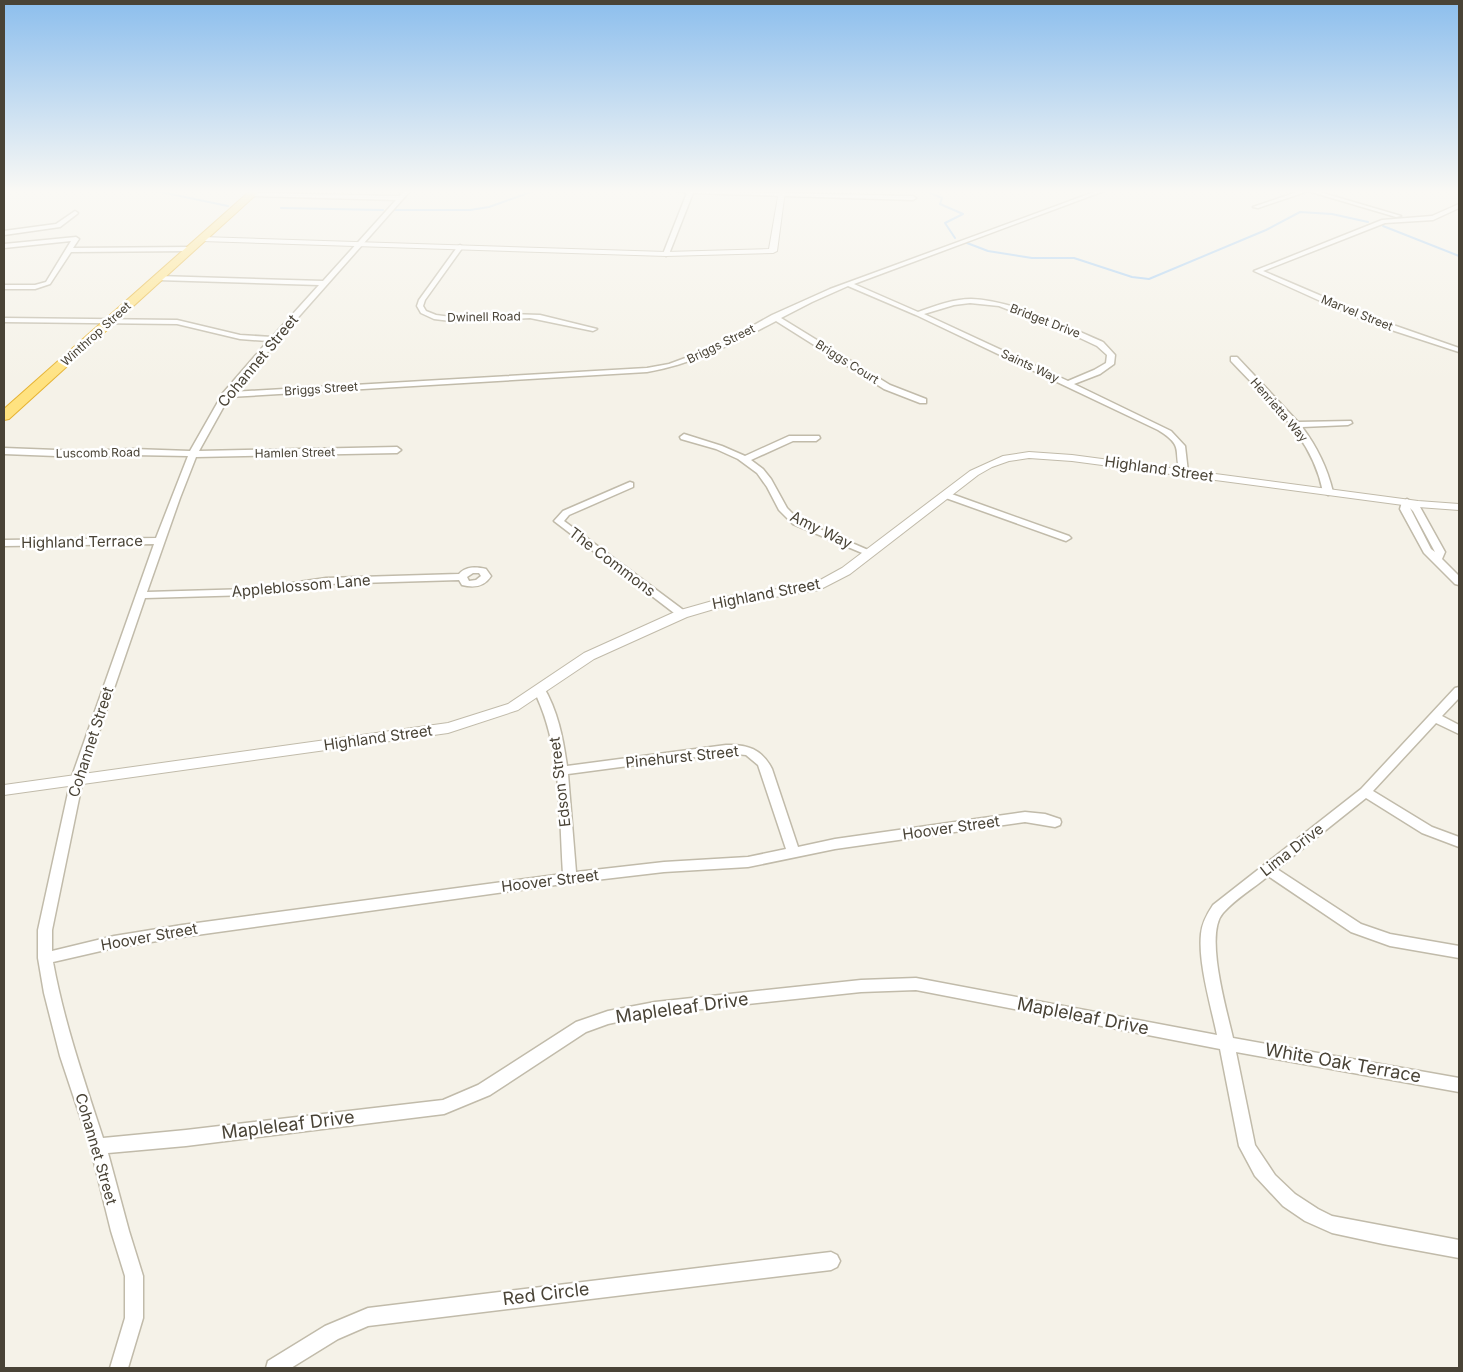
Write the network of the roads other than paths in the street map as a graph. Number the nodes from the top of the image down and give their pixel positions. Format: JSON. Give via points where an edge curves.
{"nodes":[{"id":1,"x":66,"y":255,"type":"edge"},
{"id":2,"x":184,"y":255,"type":"edge"},
{"id":3,"x":350,"y":255,"type":"edge"},
{"id":4,"x":454,"y":255,"type":"edge"},
{"id":5,"x":927,"y":255,"type":"edge"},
{"id":6,"x":1298,"y":255,"type":"edge"},
{"id":7,"x":158,"y":278,"type":"junction"},
{"id":8,"x":324,"y":283,"type":"junction"},
{"id":9,"x":848,"y":284,"type":"junction"},
{"id":10,"x":4,"y":286,"type":"edge"},
{"id":11,"x":918,"y":314,"type":"junction"},
{"id":12,"x":775,"y":317,"type":"junction"},
{"id":13,"x":4,"y":320,"type":"edge"},
{"id":14,"x":109,"y":322,"type":"junction"},
{"id":15,"x":593,"y":329,"type":"dead end"},
{"id":16,"x":274,"y":338,"type":"junction"},
{"id":17,"x":1459,"y":350,"type":"edge"},
{"id":18,"x":1234,"y":359,"type":"dead end"},
{"id":19,"x":1068,"y":384,"type":"junction"},
{"id":20,"x":226,"y":395,"type":"junction"},
{"id":21,"x":923,"y":401,"type":"dead end"},
{"id":22,"x":4,"y":416,"type":"edge"},
{"id":23,"x":1348,"y":423,"type":"dead end"},
{"id":24,"x":1295,"y":424,"type":"junction"},
{"id":25,"x":684,"y":437,"type":"dead end"},
{"id":26,"x":816,"y":438,"type":"dead end"},
{"id":27,"x":4,"y":450,"type":"edge"},
{"id":28,"x":397,"y":450,"type":"dead end"},
{"id":29,"x":193,"y":454,"type":"junction"},
{"id":30,"x":746,"y":458,"type":"junction"},
{"id":31,"x":1184,"y":472,"type":"junction"},
{"id":32,"x":630,"y":486,"type":"dead end"},
{"id":33,"x":1328,"y":492,"type":"junction"},
{"id":34,"x":946,"y":495,"type":"junction"},
{"id":35,"x":1407,"y":502,"type":"junction"},
{"id":36,"x":1459,"y":507,"type":"edge"},
{"id":37,"x":1066,"y":538,"type":"dead end"},
{"id":38,"x":161,"y":541,"type":"junction"},
{"id":39,"x":8,"y":543,"type":"edge"},
{"id":40,"x":4,"y":552,"type":"edge"},
{"id":41,"x":870,"y":553,"type":"junction"},
{"id":42,"x":462,"y":577,"type":"dead end"},
{"id":43,"x":1459,"y":582,"type":"edge"},
{"id":44,"x":140,"y":595,"type":"junction"},
{"id":45,"x":682,"y":614,"type":"junction"},
{"id":46,"x":539,"y":689,"type":"junction"},
{"id":47,"x":1459,"y":690,"type":"edge"},
{"id":48,"x":1434,"y":717,"type":"junction"},
{"id":49,"x":1459,"y":730,"type":"edge"},
{"id":50,"x":561,"y":771,"type":"junction"},
{"id":51,"x":77,"y":778,"type":"junction"},
{"id":52,"x":4,"y":790,"type":"edge"},
{"id":53,"x":1365,"y":792,"type":"junction"},
{"id":54,"x":1055,"y":822,"type":"dead end"},
{"id":55,"x":1459,"y":842,"type":"edge"},
{"id":56,"x":794,"y":853,"type":"junction"},
{"id":57,"x":1267,"y":869,"type":"junction"},
{"id":58,"x":570,"y":878,"type":"junction"},
{"id":59,"x":1459,"y":952,"type":"edge"},
{"id":60,"x":45,"y":958,"type":"junction"},
{"id":61,"x":1226,"y":1042,"type":"junction"},
{"id":62,"x":1459,"y":1085,"type":"edge"},
{"id":63,"x":98,"y":1146,"type":"junction"},
{"id":64,"x":1459,"y":1250,"type":"edge"},
{"id":65,"x":831,"y":1261,"type":"dead end"},
{"id":66,"x":119,"y":1368,"type":"edge"},
{"id":67,"x":275,"y":1368,"type":"edge"}],
"edges":[{"from":1,"to":10,"type":"street","via":[[48,283],[35,287]]},
{"from":2,"to":7,"type":"highway","name":"Winthrop Street"},
{"from":3,"to":8,"type":"street","name":"Cohannet Street"},
{"from":4,"to":15,"type":"street","name":"Dwinell Road","via":[[422,300],[423,312],[457,319],[528,316]]},
{"from":5,"to":9,"type":"street","name":"Briggs Street"},
{"from":6,"to":17,"type":"street","name":"Marvel Street","via":[[1258,271],[1370,320]]},
{"from":7,"to":8,"type":"street"},
{"from":7,"to":14,"type":"highway","name":"Winthrop Street"},
{"from":8,"to":16,"type":"street","name":"Cohannet Street"},
{"from":9,"to":11,"type":"street","name":"Saints Way"},
{"from":9,"to":12,"type":"street","name":"Briggs Street"},
{"from":11,"to":19,"type":"street","name":"Saints Way"},
{"from":11,"to":19,"type":"street","name":"Bridget Drive","via":[[953,303],[993,303],[1083,336],[1106,348],[1111,355],[1110,364]]},
{"from":12,"to":20,"type":"street","name":"Briggs Street","via":[[696,358],[657,369]]},
{"from":12,"to":21,"type":"street","name":"Briggs Court","via":[[887,387]]},
{"from":13,"to":14,"type":"street"},
{"from":14,"to":16,"type":"street","via":[[177,322],[240,337]]},
{"from":14,"to":22,"type":"highway","name":"Winthrop Street"},
{"from":16,"to":20,"type":"street","name":"Cohannet Street"},
{"from":18,"to":24,"type":"street","name":"Henrietta Way"},
{"from":19,"to":31,"type":"street","name":"Saints Way","via":[[1170,433],[1182,448]]},
{"from":20,"to":29,"type":"street","name":"Cohannet Street"},
{"from":23,"to":24,"type":"street"},
{"from":24,"to":33,"type":"street","name":"Henrietta Way","via":[[1314,450]]},
{"from":25,"to":30,"type":"street","name":"Amy Way"},
{"from":26,"to":30,"type":"street","via":[[792,438]]},
{"from":27,"to":29,"type":"street","name":"Luscomb Road"},
{"from":28,"to":29,"type":"street","name":"Hamlen Street"},
{"from":29,"to":38,"type":"street","name":"Cohannet Street"},
{"from":30,"to":41,"type":"street","name":"Amy Way","via":[[769,482],[781,509],[788,516]]},
{"from":31,"to":33,"type":"street","name":"Highland Street"},
{"from":31,"to":34,"type":"street","name":"Highland Street","via":[[1072,458],[1018,456],[988,465]]},
{"from":32,"to":45,"type":"street","name":"The Commons","via":[[566,513],[559,521]]},
{"from":33,"to":35,"type":"street","name":"Highland Street"},
{"from":34,"to":37,"type":"street"},
{"from":34,"to":41,"type":"street","name":"Highland Street"},
{"from":35,"to":36,"type":"street","name":"Highland Street"},
{"from":35,"to":43,"type":"street","via":[[1404,508],[1427,552]]},
{"from":38,"to":39,"type":"street","name":"Highland Terrace"},
{"from":38,"to":44,"type":"street","name":"Cohannet Street"},
{"from":39,"to":40,"type":"street"},
{"from":41,"to":45,"type":"street","name":"Highland Street","via":[[838,577],[815,587],[730,600]]},
{"from":42,"to":44,"type":"street","name":"Appleblossom Lane","via":[[326,580],[250,592]]},
{"from":44,"to":51,"type":"street","name":"Cohannet Street"},
{"from":45,"to":46,"type":"street","name":"Highland Street","via":[[589,656]]},
{"from":46,"to":50,"type":"street","name":"Edson Street","via":[[548,705]]},
{"from":46,"to":51,"type":"street","name":"Highland Street","via":[[513,707],[448,728]]},
{"from":47,"to":48,"type":"street","name":"Lima Drive"},
{"from":48,"to":49,"type":"street"},
{"from":48,"to":53,"type":"street","name":"Lima Drive"},
{"from":50,"to":56,"type":"street","name":"Pinehurst Street","via":[[726,749],[752,752],[766,769]]},
{"from":50,"to":58,"type":"street","name":"Edson Street"},
{"from":51,"to":52,"type":"street","name":"Highland Street"},
{"from":51,"to":60,"type":"street","name":"Cohannet Street","via":[[45,930]]},
{"from":53,"to":55,"type":"street","via":[[1427,830]]},
{"from":53,"to":57,"type":"street","name":"Lima Drive"},
{"from":54,"to":56,"type":"street","name":"Hoover Street","via":[[1024,817],[835,844]]},
{"from":56,"to":58,"type":"street","name":"Hoover Street","via":[[748,862],[664,867]]},
{"from":57,"to":59,"type":"street","via":[[1356,928],[1390,940]]},
{"from":57,"to":61,"type":"street","name":"Lima Drive","via":[[1218,908],[1209,923],[1208,946]]},
{"from":58,"to":60,"type":"street","name":"Hoover Street","via":[[182,930]]},
{"from":60,"to":63,"type":"street","name":"Cohannet Street","via":[[68,1056]]},
{"from":61,"to":62,"type":"street","name":"White Oak Terrace"},
{"from":61,"to":63,"type":"street","name":"Mapleleaf Drive","via":[[916,984],[861,986],[655,1008],[596,1020],[484,1090],[444,1107]]},
{"from":61,"to":64,"type":"street","name":"Lima Drive","via":[[1247,1146],[1254,1164],[1270,1184],[1291,1202],[1326,1222]]},
{"from":63,"to":66,"type":"street","name":"Cohannet Street","via":[[134,1276],[134,1318]]},
{"from":65,"to":67,"type":"street","name":"Red Circle","via":[[368,1317],[340,1326]]}]}
